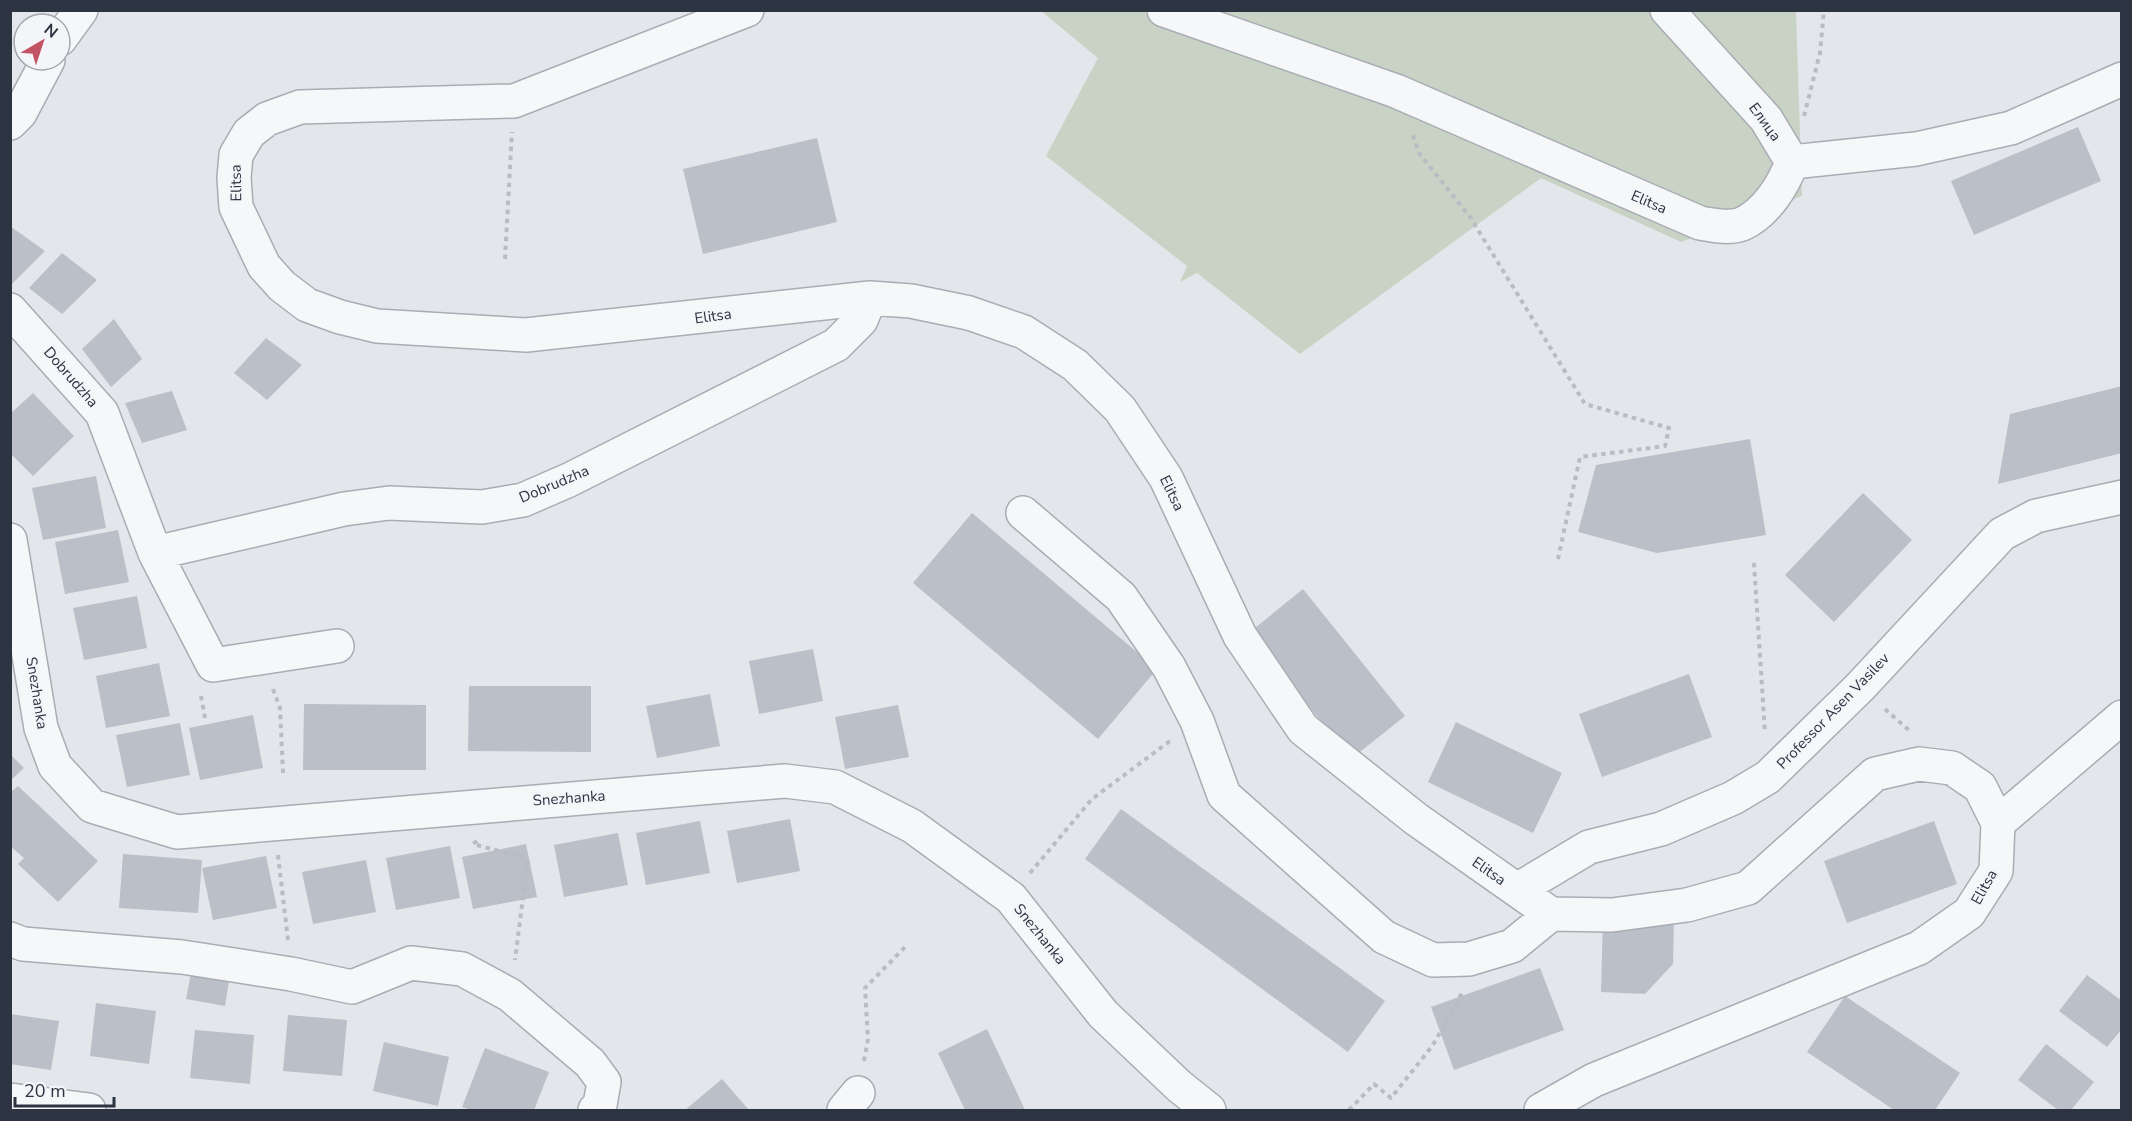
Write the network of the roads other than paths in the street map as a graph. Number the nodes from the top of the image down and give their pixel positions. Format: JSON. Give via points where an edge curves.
{"nodes":[{"id":1,"x":81,"y":10,"type":"edge"},
{"id":2,"x":747,"y":10,"type":"edge"},
{"id":3,"x":1164,"y":10,"type":"edge"},
{"id":4,"x":1666,"y":10,"type":"edge"},
{"id":5,"x":72,"y":22,"type":"edge"},
{"id":6,"x":42,"y":72,"type":"edge"},
{"id":7,"x":2121,"y":79,"type":"edge"},
{"id":8,"x":10,"y":123,"type":"edge"},
{"id":9,"x":1792,"y":162,"type":"junction"},
{"id":10,"x":870,"y":298,"type":"junction"},
{"id":11,"x":10,"y":310,"type":"edge"},
{"id":12,"x":2121,"y":497,"type":"edge"},
{"id":13,"x":1023,"y":513,"type":"dead end"},
{"id":14,"x":10,"y":540,"type":"edge"},
{"id":15,"x":154,"y":554,"type":"junction"},
{"id":16,"x":337,"y":646,"type":"dead end"},
{"id":17,"x":2121,"y":717,"type":"edge"},
{"id":18,"x":1998,"y":822,"type":"junction"},
{"id":19,"x":1517,"y":890,"type":"junction"},
{"id":20,"x":1551,"y":914,"type":"junction"},
{"id":21,"x":10,"y":939,"type":"edge"},
{"id":22,"x":10,"y":1100,"type":"edge"},
{"id":23,"x":89,"y":1110,"type":"edge"},
{"id":24,"x":595,"y":1110,"type":"edge"},
{"id":25,"x":1209,"y":1110,"type":"edge"},
{"id":26,"x":1541,"y":1110,"type":"edge"}],
"edges":[{"from":1,"to":5,"type":"street"},
{"from":2,"to":10,"type":"street","name":"Elitsa","via":[[514,101],[300,107],[267,118],[249,133],[236,155],[236,207],[264,266],[282,286],[307,304],[377,326],[526,336]]},
{"from":3,"to":9,"type":"street","name":"Elitsa","via":[[1396,91],[1700,223],[1742,224],[1766,206]]},
{"from":4,"to":9,"type":"street","name":"Елица","via":[[1766,118]]},
{"from":6,"to":8,"type":"street","via":[[21,112]]},
{"from":7,"to":9,"type":"street","via":[[2011,128],[1916,149]]},
{"from":10,"to":15,"type":"street","name":"Dobrudzha","via":[[861,320],[836,345],[523,500],[482,507],[389,503],[344,509]]},
{"from":10,"to":19,"type":"street","name":"Elitsa","via":[[969,313],[1024,332],[1075,365],[1120,409],[1166,477],[1240,636],[1303,729],[1416,819]]},
{"from":11,"to":15,"type":"street","name":"Dobrudzha","via":[[102,413]]},
{"from":12,"to":19,"type":"street","name":"Professor Asen Vasilev","via":[[2036,516],[2002,534],[1860,687],[1768,777],[1733,798],[1661,829],[1589,847]]},
{"from":13,"to":20,"type":"street","via":[[1121,597],[1169,667],[1197,721],[1224,795],[1384,936],[1433,960],[1469,960],[1512,946]]},
{"from":14,"to":25,"type":"street","name":"Snezhanka","via":[[41,728],[55,766],[92,806],[177,832],[785,780],[835,787],[912,826],[1011,898],[1103,1014]]},
{"from":15,"to":16,"type":"street","name":"Dobrudzha","via":[[213,666]]},
{"from":17,"to":18,"type":"street"},
{"from":18,"to":20,"type":"street","name":"Elitsa","via":[[1980,787],[1952,768],[1919,764],[1875,774],[1748,888],[1687,905],[1622,914]]},
{"from":18,"to":26,"type":"street","name":"Elitsa","via":[[1996,871],[1969,913],[1919,948],[1594,1080]]},
{"from":19,"to":20,"type":"street","name":"Elitsa"},
{"from":21,"to":24,"type":"street","via":[[23,944],[182,957],[352,987],[411,963],[462,969],[510,995],[590,1063],[604,1082],[600,1105]]},
{"from":22,"to":23,"type":"street"}]}
